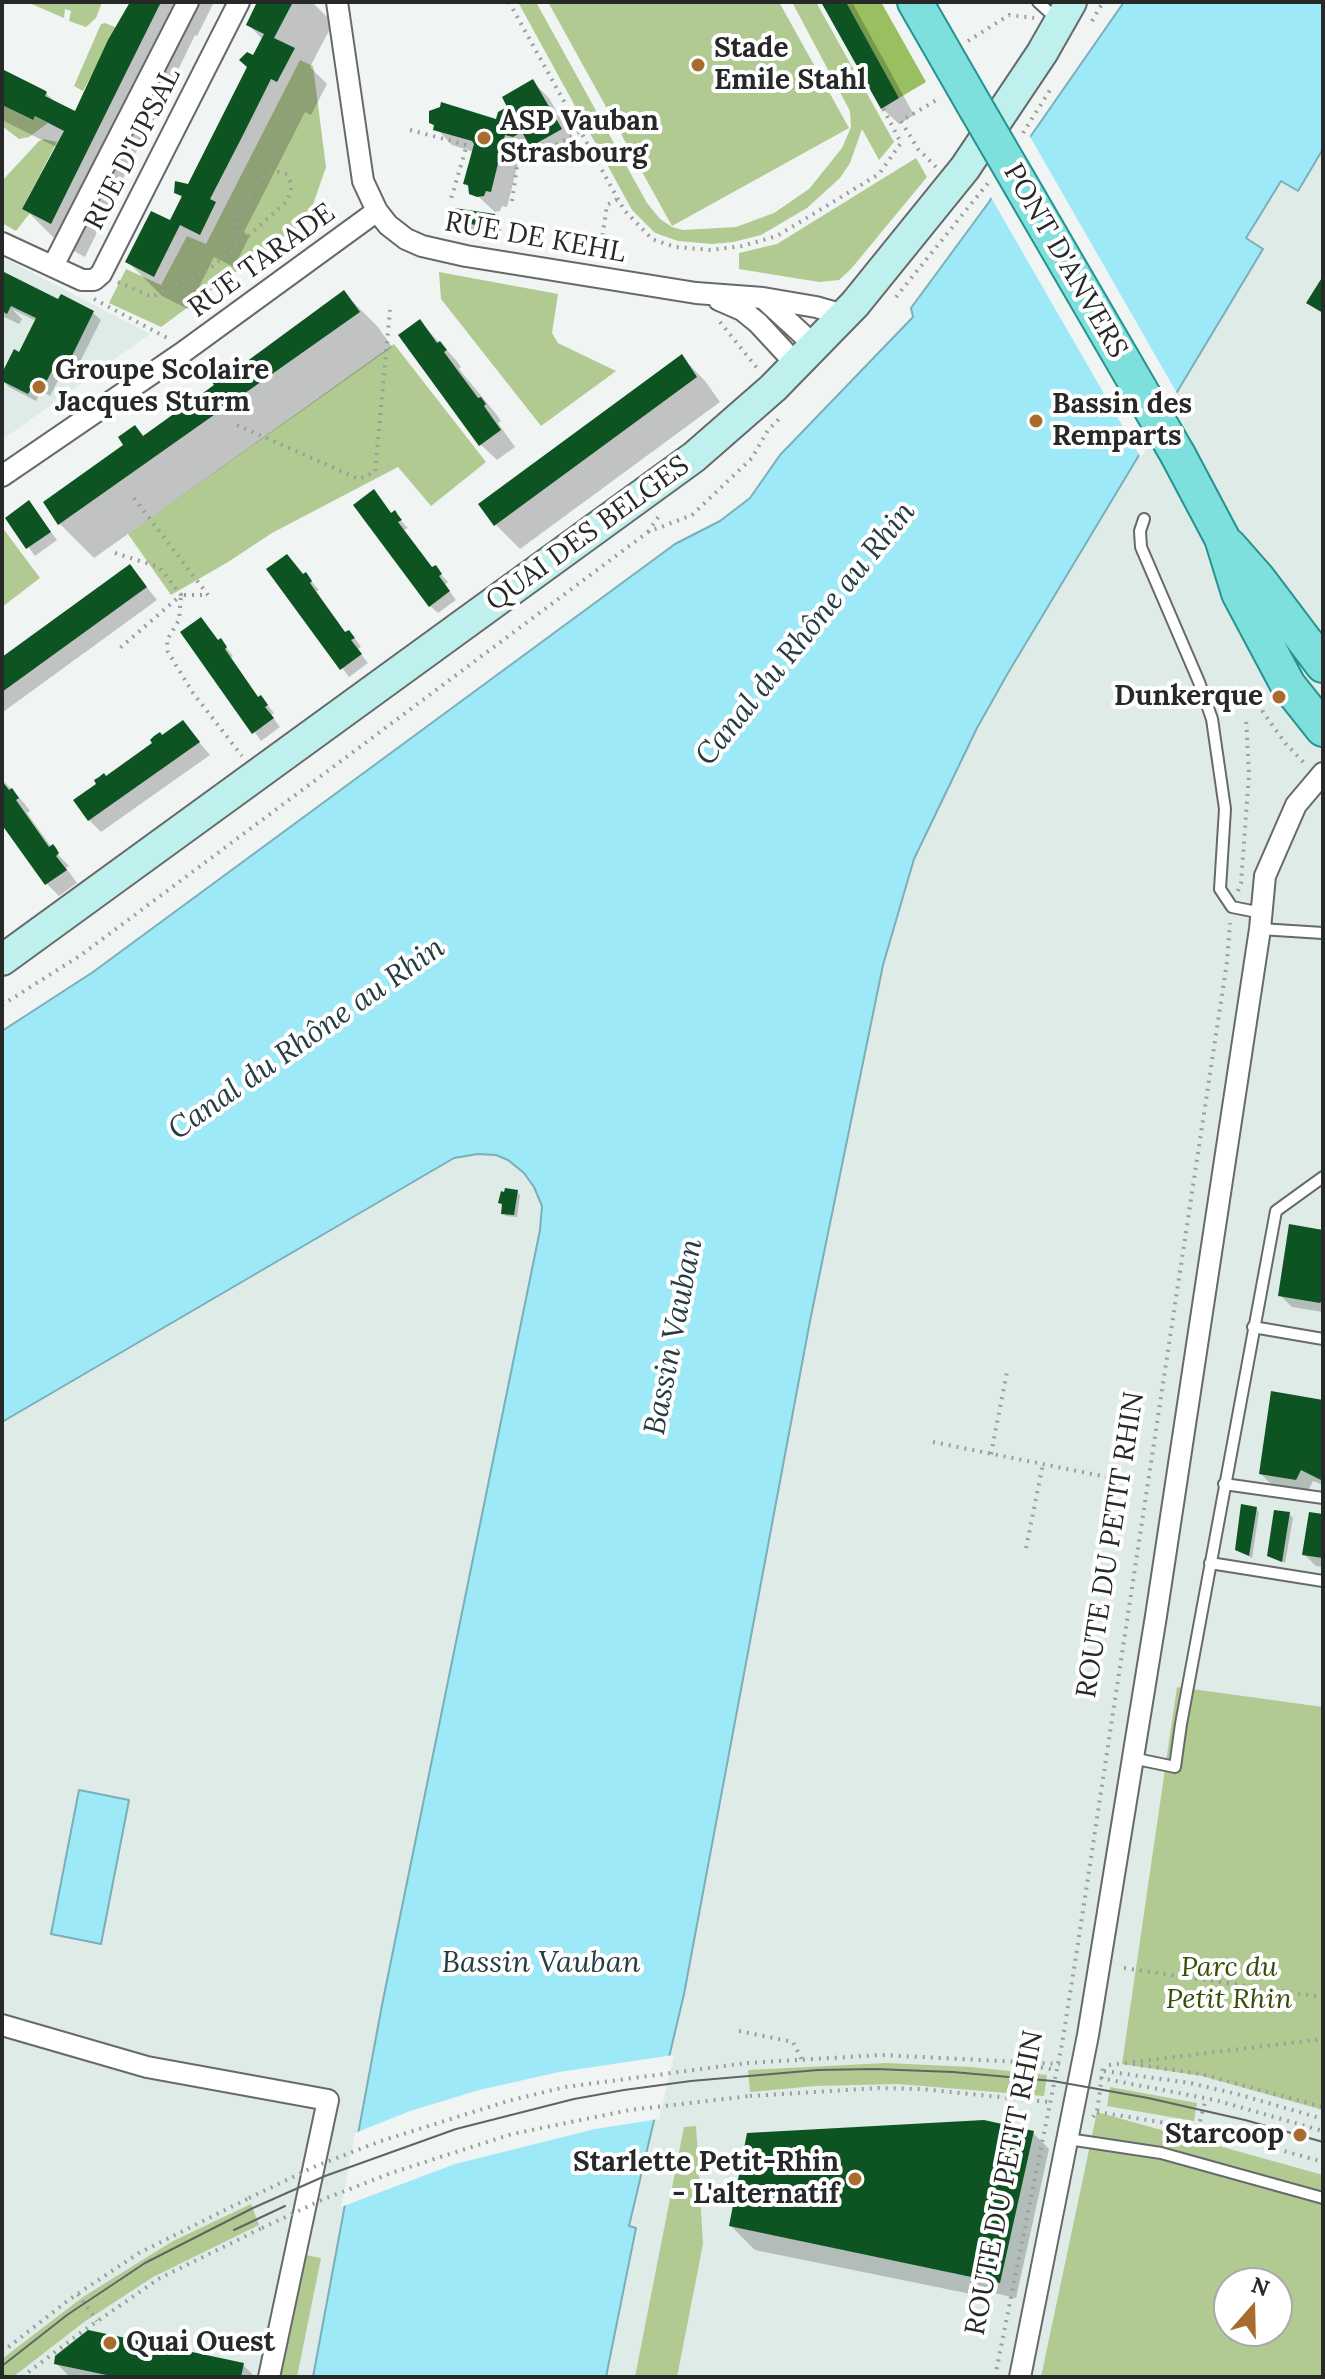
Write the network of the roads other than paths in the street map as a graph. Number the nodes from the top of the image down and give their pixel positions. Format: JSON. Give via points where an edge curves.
{"nodes":[{"id":1,"x":188,"y":2,"type":"edge"},
{"id":2,"x":239,"y":2,"type":"edge"},
{"id":3,"x":337,"y":2,"type":"edge"},
{"id":4,"x":915,"y":2,"type":"edge"},
{"id":5,"x":1065,"y":12,"type":"edge"},
{"id":6,"x":377,"y":211,"type":"junction"},
{"id":7,"x":2,"y":243,"type":"edge"},
{"id":8,"x":53,"y":266,"type":"junction"},
{"id":9,"x":696,"y":293,"type":"junction"},
{"id":10,"x":763,"y":298,"type":"junction"},
{"id":11,"x":844,"y":315,"type":"junction"},
{"id":12,"x":805,"y":354,"type":"junction"},
{"id":13,"x":2,"y":476,"type":"edge"},
{"id":14,"x":1144,"y":519,"type":"dead end"},
{"id":15,"x":1222,"y":538,"type":"junction"},
{"id":16,"x":1323,"y":665,"type":"edge"},
{"id":17,"x":1323,"y":729,"type":"edge"},
{"id":18,"x":1323,"y":773,"type":"edge"},
{"id":19,"x":1261,"y":921,"type":"junction"},
{"id":20,"x":1323,"y":933,"type":"edge"},
{"id":21,"x":2,"y":960,"type":"edge"},
{"id":22,"x":1323,"y":1177,"type":"edge"},
{"id":23,"x":1253,"y":1327,"type":"junction"},
{"id":24,"x":1323,"y":1339,"type":"edge"},
{"id":25,"x":1224,"y":1484,"type":"junction"},
{"id":26,"x":1323,"y":1498,"type":"edge"},
{"id":27,"x":1210,"y":1563,"type":"junction"},
{"id":28,"x":1323,"y":1581,"type":"edge"},
{"id":29,"x":1132,"y":1758,"type":"junction"},
{"id":30,"x":2,"y":2025,"type":"edge"},
{"id":31,"x":1068,"y":2139,"type":"junction"},
{"id":32,"x":1323,"y":2198,"type":"edge"},
{"id":33,"x":269,"y":2377,"type":"edge"},
{"id":34,"x":1020,"y":2377,"type":"edge"}],
"edges":[{"from":1,"to":8,"type":"street","name":"RUE D'UPSAL"},
{"from":2,"to":8,"type":"street","name":"RUE D'UPSAL","via":[[92,277]]},
{"from":3,"to":6,"type":"street","name":"RUE TARADE","via":[[363,181]]},
{"from":4,"to":15,"type":"main road","name":"PONT D'ANVERS","bridge":true},
{"from":5,"to":11,"type":"main road","name":"QUAI DES BELGES","via":[[1004,113],[953,183]]},
{"from":6,"to":9,"type":"street","name":"RUE DE KEHL","via":[[397,232],[422,246]]},
{"from":6,"to":13,"type":"street","name":"RUE TARADE"},
{"from":7,"to":8,"type":"street"},
{"from":9,"to":10,"type":"street","name":"RUE DE KEHL"},
{"from":9,"to":12,"type":"street","name":"RUE DE KEHL","via":[[742,310]]},
{"from":10,"to":11,"type":"street","name":"RUE DE KEHL"},
{"from":10,"to":12,"type":"street"},
{"from":11,"to":12,"type":"main road","name":"QUAI DES BELGES"},
{"from":12,"to":21,"type":"main road","name":"QUAI DES BELGES","via":[[694,457]]},
{"from":14,"to":19,"type":"lane","via":[[1141,547],[1212,719],[1225,809],[1220,889],[1232,907]]},
{"from":15,"to":16,"type":"main road"},
{"from":15,"to":17,"type":"main road","via":[[1239,593],[1288,685]]},
{"from":18,"to":19,"type":"street","name":"ROUTE DU PETIT RHIN","via":[[1296,805],[1281,835],[1265,876]]},
{"from":19,"to":20,"type":"lane"},
{"from":19,"to":29,"type":"street","name":"ROUTE DU PETIT RHIN"},
{"from":22,"to":23,"type":"lane","via":[[1276,1211]]},
{"from":23,"to":24,"type":"lane"},
{"from":23,"to":25,"type":"lane"},
{"from":25,"to":26,"type":"lane"},
{"from":25,"to":27,"type":"lane"},
{"from":27,"to":28,"type":"lane"},
{"from":27,"to":29,"type":"lane","via":[[1175,1767]]},
{"from":29,"to":31,"type":"street","name":"ROUTE DU PETIT RHIN"},
{"from":30,"to":33,"type":"street","via":[[147,2067],[328,2100]]},
{"from":31,"to":32,"type":"lane","via":[[1161,2153]]},
{"from":31,"to":34,"type":"street","name":"ROUTE DU PETIT RHIN"}]}
